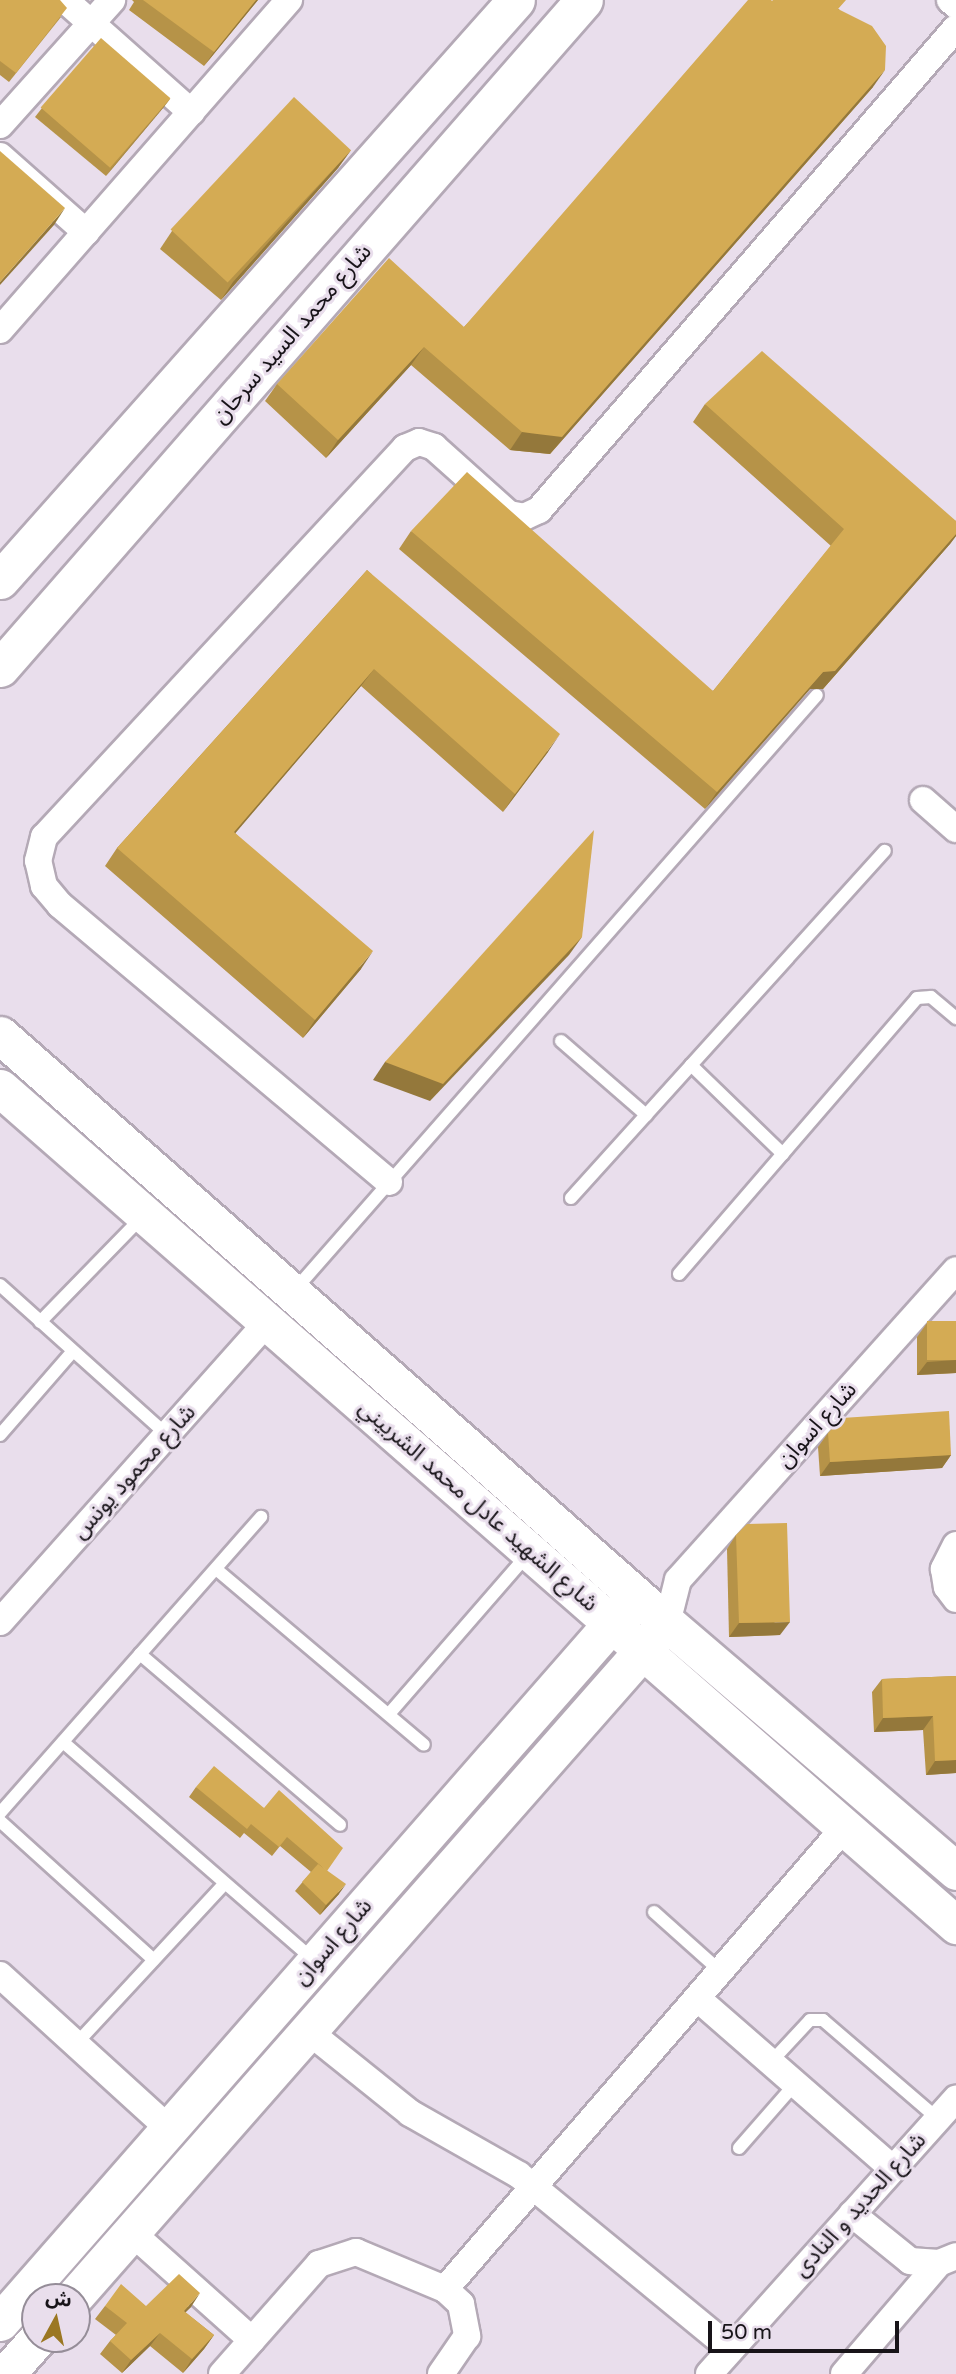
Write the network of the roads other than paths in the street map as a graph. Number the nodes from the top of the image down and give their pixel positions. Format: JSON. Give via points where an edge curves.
{"nodes":[{"id":1,"x":65,"y":0,"type":"edge"},
{"id":2,"x":111,"y":0,"type":"edge"},
{"id":3,"x":289,"y":0,"type":"edge"},
{"id":4,"x":516,"y":0,"type":"edge"},
{"id":5,"x":584,"y":0,"type":"edge"},
{"id":6,"x":950,"y":0,"type":"edge"},
{"id":7,"x":956,"y":5,"type":"edge"},
{"id":8,"x":91,"y":23,"type":"junction"},
{"id":9,"x":956,"y":27,"type":"edge"},
{"id":10,"x":191,"y":112,"type":"junction"},
{"id":11,"x":0,"y":125,"type":"edge"},
{"id":12,"x":0,"y":156,"type":"edge"},
{"id":13,"x":86,"y":232,"type":"junction"},
{"id":14,"x":0,"y":330,"type":"edge"},
{"id":15,"x":80,"y":489,"type":"junction"},
{"id":16,"x":121,"y":529,"type":"junction"},
{"id":17,"x":0,"y":580,"type":"edge"},
{"id":18,"x":0,"y":668,"type":"edge"},
{"id":19,"x":817,"y":695,"type":"edge"},
{"id":20,"x":923,"y":800,"type":"dead end"},
{"id":21,"x":956,"y":829,"type":"edge"},
{"id":22,"x":885,"y":851,"type":"dead end"},
{"id":23,"x":956,"y":1018,"type":"edge"},
{"id":24,"x":0,"y":1035,"type":"edge"},
{"id":25,"x":561,"y":1041,"type":"dead end"},
{"id":26,"x":691,"y":1065,"type":"junction"},
{"id":27,"x":0,"y":1088,"type":"edge"},
{"id":28,"x":646,"y":1115,"type":"junction"},
{"id":29,"x":783,"y":1154,"type":"junction"},
{"id":30,"x":389,"y":1182,"type":"junction"},
{"id":31,"x":571,"y":1198,"type":"dead end"},
{"id":32,"x":145,"y":1214,"type":"junction"},
{"id":33,"x":956,"y":1270,"type":"edge"},
{"id":34,"x":679,"y":1274,"type":"dead end"},
{"id":35,"x":0,"y":1285,"type":"edge"},
{"id":36,"x":293,"y":1292,"type":"junction"},
{"id":37,"x":40,"y":1321,"type":"junction"},
{"id":38,"x":268,"y":1321,"type":"junction"},
{"id":39,"x":73,"y":1351,"type":"junction"},
{"id":40,"x":0,"y":1435,"type":"edge"},
{"id":41,"x":167,"y":1435,"type":"junction"},
{"id":42,"x":261,"y":1517,"type":"dead end"},
{"id":43,"x":956,"y":1545,"type":"edge"},
{"id":44,"x":529,"y":1552,"type":"junction"},
{"id":45,"x":216,"y":1569,"type":"junction"},
{"id":46,"x":678,"y":1580,"type":"junction"},
{"id":47,"x":636,"y":1595,"type":"junction"},
{"id":48,"x":956,"y":1599,"type":"edge"},
{"id":49,"x":0,"y":1622,"type":"edge"},
{"id":50,"x":667,"y":1623,"type":"junction"},
{"id":51,"x":611,"y":1624,"type":"junction"},
{"id":52,"x":642,"y":1652,"type":"junction"},
{"id":53,"x":140,"y":1654,"type":"junction"},
{"id":54,"x":389,"y":1714,"type":"junction"},
{"id":55,"x":63,"y":1742,"type":"junction"},
{"id":56,"x":424,"y":1745,"type":"dead end"},
{"id":57,"x":0,"y":1813,"type":"edge"},
{"id":58,"x":0,"y":1821,"type":"edge"},
{"id":59,"x":340,"y":1825,"type":"dead end"},
{"id":60,"x":844,"y":1828,"type":"junction"},
{"id":61,"x":956,"y":1871,"type":"edge"},
{"id":62,"x":225,"y":1883,"type":"junction"},
{"id":63,"x":654,"y":1912,"type":"dead end"},
{"id":64,"x":956,"y":1925,"type":"edge"},
{"id":65,"x":154,"y":1960,"type":"junction"},
{"id":66,"x":316,"y":1961,"type":"junction"},
{"id":67,"x":720,"y":1970,"type":"junction"},
{"id":68,"x":0,"y":1975,"type":"edge"},
{"id":69,"x":697,"y":1998,"type":"junction"},
{"id":70,"x":308,"y":2031,"type":"junction"},
{"id":71,"x":76,"y":2044,"type":"junction"},
{"id":72,"x":771,"y":2062,"type":"junction"},
{"id":73,"x":795,"y":2084,"type":"junction"},
{"id":74,"x":956,"y":2099,"type":"edge"},
{"id":75,"x":938,"y":2119,"type":"junction"},
{"id":76,"x":169,"y":2129,"type":"junction"},
{"id":77,"x":739,"y":2148,"type":"dead end"},
{"id":78,"x":893,"y":2169,"type":"junction"},
{"id":79,"x":534,"y":2187,"type":"junction"},
{"id":80,"x":852,"y":2214,"type":"junction"},
{"id":81,"x":131,"y":2232,"type":"junction"},
{"id":82,"x":947,"y":2260,"type":"edge"},
{"id":83,"x":86,"y":2283,"type":"edge"},
{"id":84,"x":445,"y":2289,"type":"junction"},
{"id":85,"x":0,"y":2322,"type":"edge"},
{"id":86,"x":252,"y":2340,"type":"junction"},
{"id":87,"x":731,"y":2349,"type":"junction"},
{"id":88,"x":25,"y":2353,"type":"edge"},
{"id":89,"x":6,"y":2374,"type":"edge"},
{"id":90,"x":222,"y":2374,"type":"edge"},
{"id":91,"x":441,"y":2374,"type":"edge"},
{"id":92,"x":709,"y":2374,"type":"edge"},
{"id":93,"x":844,"y":2374,"type":"edge"}],
"edges":[{"from":1,"to":8,"type":"street"},
{"from":2,"to":8,"type":"street"},
{"from":3,"to":10,"type":"street"},
{"from":4,"to":15,"type":"street"},
{"from":5,"to":16,"type":"street","name":"شارع محمد السيد سرحان"},
{"from":6,"to":7,"type":"street"},
{"from":8,"to":10,"type":"street"},
{"from":8,"to":11,"type":"street"},
{"from":9,"to":30,"type":"street","via":[[539,510],[524,517],[509,513],[434,447],[419,442],[405,448],[44,836],[38,861],[44,886],[60,905]]},
{"from":10,"to":13,"type":"street"},
{"from":12,"to":13,"type":"street"},
{"from":13,"to":14,"type":"street"},
{"from":15,"to":16,"type":"street"},
{"from":15,"to":17,"type":"street"},
{"from":16,"to":18,"type":"street","name":"شارع محمد السيد سرحان"},
{"from":19,"to":30,"type":"lane"},
{"from":20,"to":21,"type":"street"},
{"from":22,"to":26,"type":"lane"},
{"from":23,"to":29,"type":"lane","via":[[932,997],[917,998]]},
{"from":24,"to":36,"type":"street","name":"شارع الشهيد عادل محمد الشربيني"},
{"from":25,"to":28,"type":"lane"},
{"from":26,"to":28,"type":"lane"},
{"from":26,"to":29,"type":"lane"},
{"from":27,"to":32,"type":"street","name":"شارع الشهيد عادل محمد الشربيني"},
{"from":28,"to":31,"type":"lane"},
{"from":29,"to":34,"type":"lane"},
{"from":30,"to":36,"type":"lane"},
{"from":32,"to":37,"type":"lane"},
{"from":32,"to":38,"type":"street","name":"شارع الشهيد عادل محمد الشربيني"},
{"from":33,"to":46,"type":"street","name":"شارع اسوان"},
{"from":35,"to":37,"type":"lane"},
{"from":36,"to":47,"type":"street","name":"شارع الشهيد عادل محمد الشربيني"},
{"from":37,"to":39,"type":"lane"},
{"from":38,"to":41,"type":"street","name":"شارع محمود يونس"},
{"from":38,"to":44,"type":"street","name":"شارع الشهيد عادل محمد الشربيني"},
{"from":39,"to":40,"type":"lane"},
{"from":39,"to":41,"type":"lane"},
{"from":41,"to":49,"type":"street","name":"شارع محمود يونس"},
{"from":42,"to":45,"type":"lane"},
{"from":43,"to":48,"type":"street","via":[[944,1569],[947,1587]]},
{"from":44,"to":51,"type":"street","name":"شارع الشهيد عادل محمد الشربيني"},
{"from":44,"to":54,"type":"lane"},
{"from":45,"to":53,"type":"lane"},
{"from":45,"to":54,"type":"lane"},
{"from":46,"to":47,"type":"street","name":"شارع اسوان"},
{"from":46,"to":50,"type":"street","name":"شارع اسوان"},
{"from":47,"to":50,"type":"street","name":"شارع الشهيد عادل محمد الشربيني"},
{"from":47,"to":51,"type":"street","name":"شارع اسوان"},
{"from":50,"to":52,"type":"street","name":"شارع اسوان"},
{"from":50,"to":61,"type":"street","name":"شارع الشهيد عادل محمد الشربيني"},
{"from":51,"to":52,"type":"street","name":"شارع الشهيد عادل محمد الشربيني"},
{"from":51,"to":66,"type":"street","name":"شارع اسوان"},
{"from":52,"to":60,"type":"street","name":"شارع الشهيد عادل محمد الشربيني"},
{"from":52,"to":70,"type":"street","name":"شارع اسوان"},
{"from":53,"to":55,"type":"lane"},
{"from":53,"to":59,"type":"lane"},
{"from":54,"to":56,"type":"lane"},
{"from":55,"to":57,"type":"lane"},
{"from":55,"to":62,"type":"lane"},
{"from":58,"to":65,"type":"lane"},
{"from":60,"to":64,"type":"street","name":"شارع الشهيد عادل محمد الشربيني"},
{"from":60,"to":67,"type":"street"},
{"from":62,"to":65,"type":"lane"},
{"from":62,"to":66,"type":"lane"},
{"from":63,"to":67,"type":"lane"},
{"from":65,"to":71,"type":"lane"},
{"from":66,"to":76,"type":"street","name":"شارع اسوان"},
{"from":67,"to":69,"type":"street"},
{"from":68,"to":71,"type":"street"},
{"from":69,"to":72,"type":"street"},
{"from":69,"to":79,"type":"street"},
{"from":70,"to":79,"type":"street","via":[[404,2109],[486,2153]]},
{"from":70,"to":81,"type":"street","name":"شارع اسوان"},
{"from":71,"to":76,"type":"street"},
{"from":72,"to":73,"type":"street"},
{"from":72,"to":75,"type":"lane","via":[[810,2020],[823,2020]]},
{"from":73,"to":77,"type":"lane"},
{"from":73,"to":78,"type":"street"},
{"from":74,"to":75,"type":"street","name":"شارع الحديد و النادى"},
{"from":75,"to":78,"type":"street","name":"شارع الحديد و النادى"},
{"from":76,"to":85,"type":"street","name":"شارع اسوان"},
{"from":78,"to":80,"type":"street","name":"شارع الحديد و النادى"},
{"from":79,"to":84,"type":"street"},
{"from":79,"to":87,"type":"street"},
{"from":80,"to":82,"type":"street","via":[[901,2257],[919,2264]]},
{"from":80,"to":87,"type":"street","name":"شارع الحديد و النادى"},
{"from":81,"to":83,"type":"street","name":"شارع اسوان"},
{"from":81,"to":86,"type":"street"},
{"from":82,"to":93,"type":"street"},
{"from":84,"to":86,"type":"street","via":[[370,2254],[343,2253],[319,2264]]},
{"from":84,"to":91,"type":"street","via":[[461,2304],[467,2325],[463,2347]]},
{"from":86,"to":90,"type":"street"},
{"from":87,"to":92,"type":"street","name":"شارع الحديد و النادى"},
{"from":88,"to":89,"type":"street"}]}
